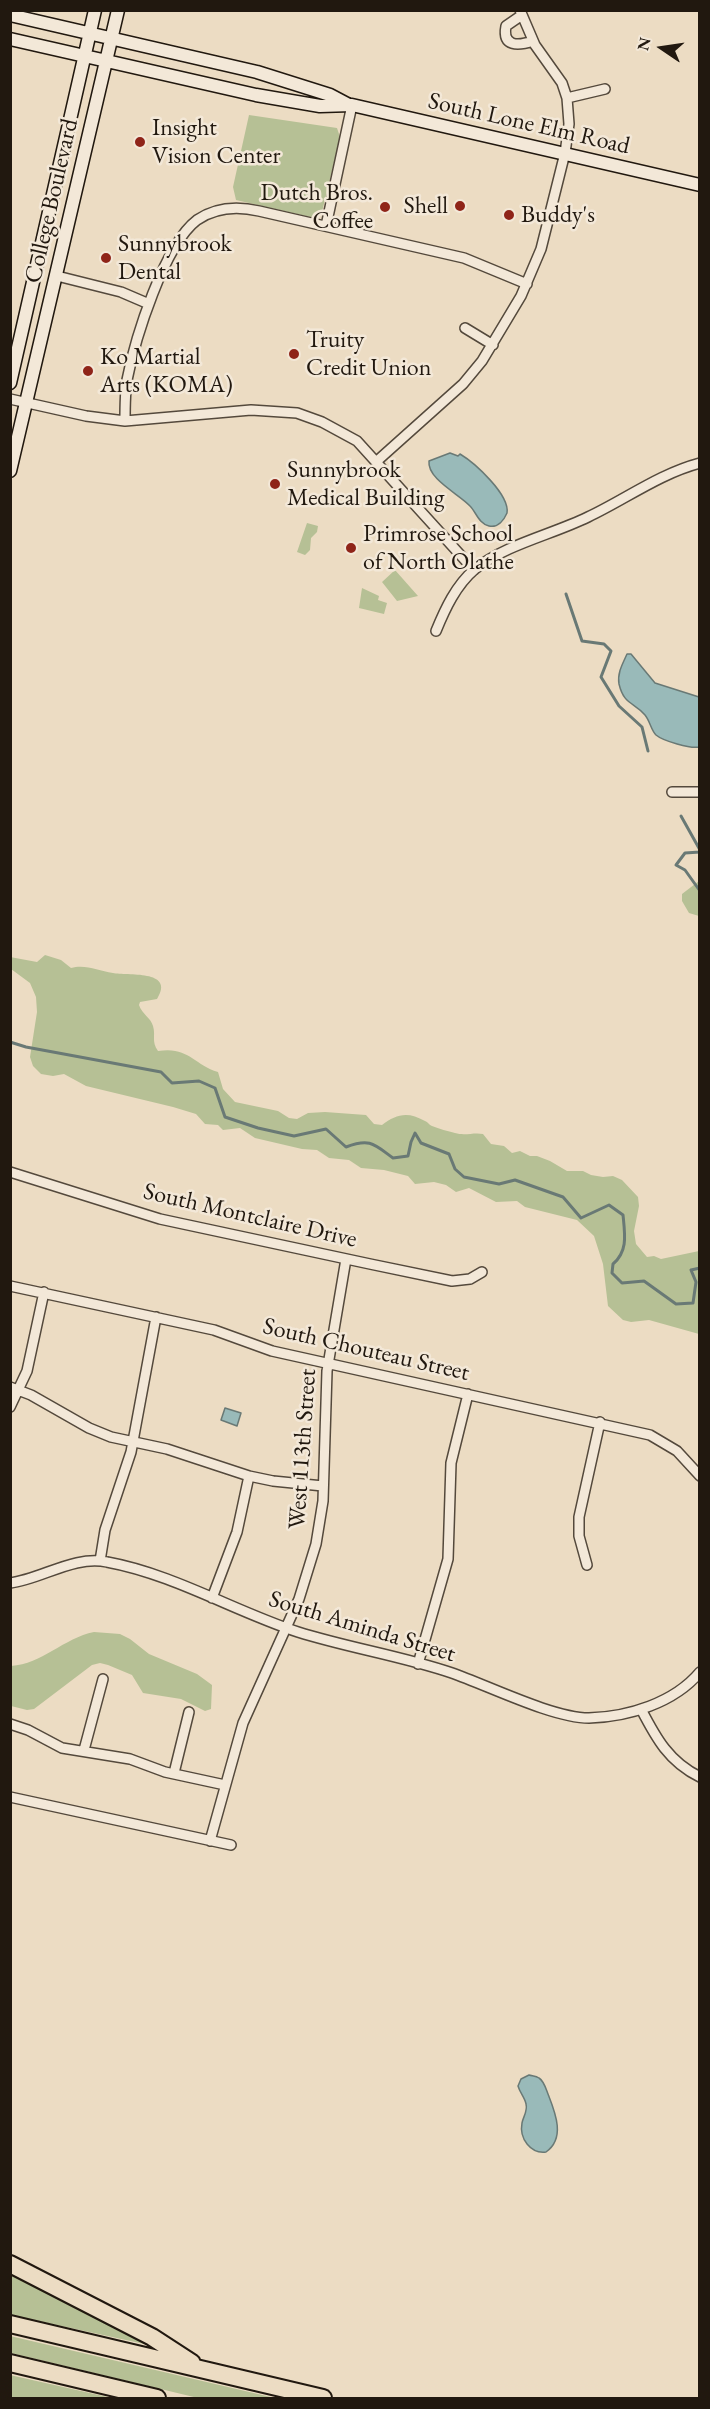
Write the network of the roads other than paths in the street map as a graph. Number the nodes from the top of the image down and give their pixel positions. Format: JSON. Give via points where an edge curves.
{"nodes":[{"id":1,"x":95,"y":10,"type":"edge"},
{"id":2,"x":118,"y":10,"type":"edge"},
{"id":3,"x":521,"y":13,"type":"edge"},
{"id":4,"x":10,"y":15,"type":"edge"},
{"id":5,"x":90,"y":34,"type":"junction"},
{"id":6,"x":10,"y":39,"type":"edge"},
{"id":7,"x":112,"y":39,"type":"junction"},
{"id":8,"x":533,"y":41,"type":"junction"},
{"id":9,"x":85,"y":56,"type":"junction"},
{"id":10,"x":106,"y":61,"type":"junction"},
{"id":11,"x":605,"y":89,"type":"dead end"},
{"id":12,"x":567,"y":98,"type":"junction"},
{"id":13,"x":350,"y":105,"type":"junction"},
{"id":14,"x":565,"y":153,"type":"junction"},
{"id":15,"x":699,"y":185,"type":"edge"},
{"id":16,"x":326,"y":226,"type":"junction"},
{"id":17,"x":57,"y":276,"type":"junction"},
{"id":18,"x":527,"y":284,"type":"junction"},
{"id":19,"x":149,"y":304,"type":"junction"},
{"id":20,"x":465,"y":328,"type":"dead end"},
{"id":21,"x":493,"y":345,"type":"junction"},
{"id":22,"x":10,"y":383,"type":"edge"},
{"id":23,"x":10,"y":399,"type":"edge"},
{"id":24,"x":26,"y":402,"type":"junction"},
{"id":25,"x":124,"y":421,"type":"junction"},
{"id":26,"x":377,"y":461,"type":"junction"},
{"id":27,"x":699,"y":463,"type":"edge"},
{"id":28,"x":10,"y":471,"type":"edge"},
{"id":29,"x":474,"y":570,"type":"junction"},
{"id":30,"x":436,"y":631,"type":"dead end"},
{"id":31,"x":672,"y":792,"type":"dead end"},
{"id":32,"x":699,"y":792,"type":"edge"},
{"id":33,"x":10,"y":1172,"type":"edge"},
{"id":34,"x":346,"y":1259,"type":"junction"},
{"id":35,"x":482,"y":1272,"type":"dead end"},
{"id":36,"x":10,"y":1286,"type":"edge"},
{"id":37,"x":44,"y":1292,"type":"junction"},
{"id":38,"x":156,"y":1317,"type":"junction"},
{"id":39,"x":328,"y":1364,"type":"junction"},
{"id":40,"x":14,"y":1388,"type":"edge"},
{"id":41,"x":468,"y":1394,"type":"junction"},
{"id":42,"x":10,"y":1407,"type":"edge"},
{"id":43,"x":600,"y":1422,"type":"junction"},
{"id":44,"x":133,"y":1442,"type":"junction"},
{"id":45,"x":249,"y":1476,"type":"junction"},
{"id":46,"x":699,"y":1476,"type":"edge"},
{"id":47,"x":323,"y":1486,"type":"junction"},
{"id":48,"x":100,"y":1561,"type":"junction"},
{"id":49,"x":587,"y":1565,"type":"dead end"},
{"id":50,"x":10,"y":1583,"type":"edge"},
{"id":51,"x":212,"y":1599,"type":"junction"},
{"id":52,"x":285,"y":1627,"type":"junction"},
{"id":53,"x":418,"y":1664,"type":"junction"},
{"id":54,"x":698,"y":1674,"type":"edge"},
{"id":55,"x":103,"y":1678,"type":"dead end"},
{"id":56,"x":641,"y":1709,"type":"junction"},
{"id":57,"x":189,"y":1712,"type":"dead end"},
{"id":58,"x":10,"y":1724,"type":"edge"},
{"id":59,"x":84,"y":1750,"type":"junction"},
{"id":60,"x":174,"y":1773,"type":"junction"},
{"id":61,"x":699,"y":1777,"type":"edge"},
{"id":62,"x":225,"y":1785,"type":"junction"},
{"id":63,"x":10,"y":1797,"type":"edge"},
{"id":64,"x":210,"y":1841,"type":"junction"},
{"id":65,"x":231,"y":1845,"type":"dead end"},
{"id":66,"x":10,"y":2264,"type":"edge"},
{"id":67,"x":10,"y":2324,"type":"edge"},
{"id":68,"x":10,"y":2363,"type":"edge"},
{"id":69,"x":203,"y":2370,"type":"junction"},
{"id":70,"x":158,"y":2398,"type":"edge"},
{"id":71,"x":323,"y":2398,"type":"edge"}],
"edges":[{"from":1,"to":5,"type":"street","name":"College Boulevard"},
{"from":2,"to":7,"type":"street","name":"College Boulevard"},
{"from":3,"to":8,"type":"street"},
{"from":3,"to":8,"type":"street","via":[[506,26],[507,40],[519,45]]},
{"from":4,"to":5,"type":"street","name":"South Lone Elm Road"},
{"from":5,"to":7,"type":"street","name":"South Lone Elm Road"},
{"from":5,"to":9,"type":"street","name":"College Boulevard"},
{"from":6,"to":9,"type":"street","name":"South Lone Elm Road"},
{"from":7,"to":10,"type":"street","name":"College Boulevard"},
{"from":7,"to":13,"type":"street","name":"South Lone Elm Road","via":[[257,72]]},
{"from":8,"to":12,"type":"street","via":[[562,83]]},
{"from":9,"to":10,"type":"street","name":"South Lone Elm Road"},
{"from":9,"to":22,"type":"street","name":"College Boulevard"},
{"from":10,"to":13,"type":"street","name":"South Lone Elm Road","via":[[256,95],[320,106]]},
{"from":10,"to":17,"type":"street","name":"College Boulevard"},
{"from":11,"to":12,"type":"street"},
{"from":12,"to":14,"type":"street"},
{"from":13,"to":14,"type":"street","name":"South Lone Elm Road"},
{"from":13,"to":16,"type":"street"},
{"from":14,"to":15,"type":"street","name":"South Lone Elm Road"},
{"from":14,"to":18,"type":"street","via":[[541,249]]},
{"from":16,"to":18,"type":"street","via":[[464,258]]},
{"from":16,"to":19,"type":"street","via":[[237,207],[209,213],[192,224],[182,237]]},
{"from":17,"to":19,"type":"street","via":[[121,292]]},
{"from":17,"to":24,"type":"street","name":"College Boulevard"},
{"from":18,"to":21,"type":"street"},
{"from":19,"to":25,"type":"street","via":[[127,380]]},
{"from":20,"to":21,"type":"street"},
{"from":21,"to":26,"type":"street","via":[[463,384]]},
{"from":23,"to":24,"type":"street"},
{"from":24,"to":25,"type":"street"},
{"from":24,"to":28,"type":"street","name":"College Boulevard"},
{"from":25,"to":26,"type":"street","via":[[251,410],[297,413],[340,430]]},
{"from":26,"to":29,"type":"street"},
{"from":27,"to":29,"type":"street","via":[[660,477],[587,518],[521,544]]},
{"from":29,"to":30,"type":"street","via":[[453,596]]},
{"from":31,"to":32,"type":"street"},
{"from":33,"to":34,"type":"street","name":"South Montclaire Drive","via":[[160,1218]]},
{"from":34,"to":35,"type":"street","name":"South Montclaire Drive","via":[[452,1281],[470,1280]]},
{"from":34,"to":39,"type":"street","name":"West 113th Street"},
{"from":36,"to":37,"type":"street","name":"South Chouteau Street"},
{"from":37,"to":38,"type":"street","name":"South Chouteau Street"},
{"from":37,"to":40,"type":"street","via":[[27,1371]]},
{"from":38,"to":39,"type":"street","name":"South Chouteau Street"},
{"from":38,"to":44,"type":"street"},
{"from":39,"to":41,"type":"street","name":"South Chouteau Street"},
{"from":39,"to":47,"type":"street","name":"West 113th Street"},
{"from":40,"to":42,"type":"street"},
{"from":40,"to":44,"type":"street","via":[[89,1428]]},
{"from":41,"to":43,"type":"street","name":"South Chouteau Street"},
{"from":41,"to":53,"type":"street","via":[[450,1475],[448,1559]]},
{"from":43,"to":46,"type":"street","name":"South Chouteau Street","via":[[650,1435],[677,1451]]},
{"from":43,"to":49,"type":"street","via":[[580,1504],[579,1536]]},
{"from":44,"to":45,"type":"street"},
{"from":44,"to":48,"type":"street","via":[[105,1530]]},
{"from":45,"to":47,"type":"street"},
{"from":45,"to":51,"type":"street","via":[[237,1532]]},
{"from":47,"to":52,"type":"street","name":"West 113th Street","via":[[316,1544]]},
{"from":48,"to":50,"type":"street","name":"South Aminda Street","via":[[79,1563]]},
{"from":48,"to":51,"type":"street","name":"South Aminda Street","via":[[135,1568]]},
{"from":51,"to":52,"type":"street","name":"South Aminda Street"},
{"from":52,"to":53,"type":"street","name":"South Aminda Street"},
{"from":52,"to":62,"type":"street","name":"West 113th Street","via":[[243,1723]]},
{"from":53,"to":56,"type":"street","name":"South Aminda Street","via":[[554,1712],[588,1718]]},
{"from":54,"to":56,"type":"street","name":"South Aminda Street"},
{"from":55,"to":59,"type":"street"},
{"from":56,"to":61,"type":"street","via":[[658,1743],[677,1764]]},
{"from":57,"to":60,"type":"street"},
{"from":58,"to":59,"type":"street","via":[[62,1748]]},
{"from":59,"to":60,"type":"street"},
{"from":60,"to":62,"type":"street"},
{"from":62,"to":64,"type":"street","name":"West 113th Street"},
{"from":63,"to":64,"type":"street"},
{"from":64,"to":65,"type":"street"},
{"from":66,"to":69,"type":"highway","via":[[152,2337]]},
{"from":67,"to":69,"type":"highway"},
{"from":68,"to":70,"type":"highway"},
{"from":69,"to":71,"type":"highway"}]}
